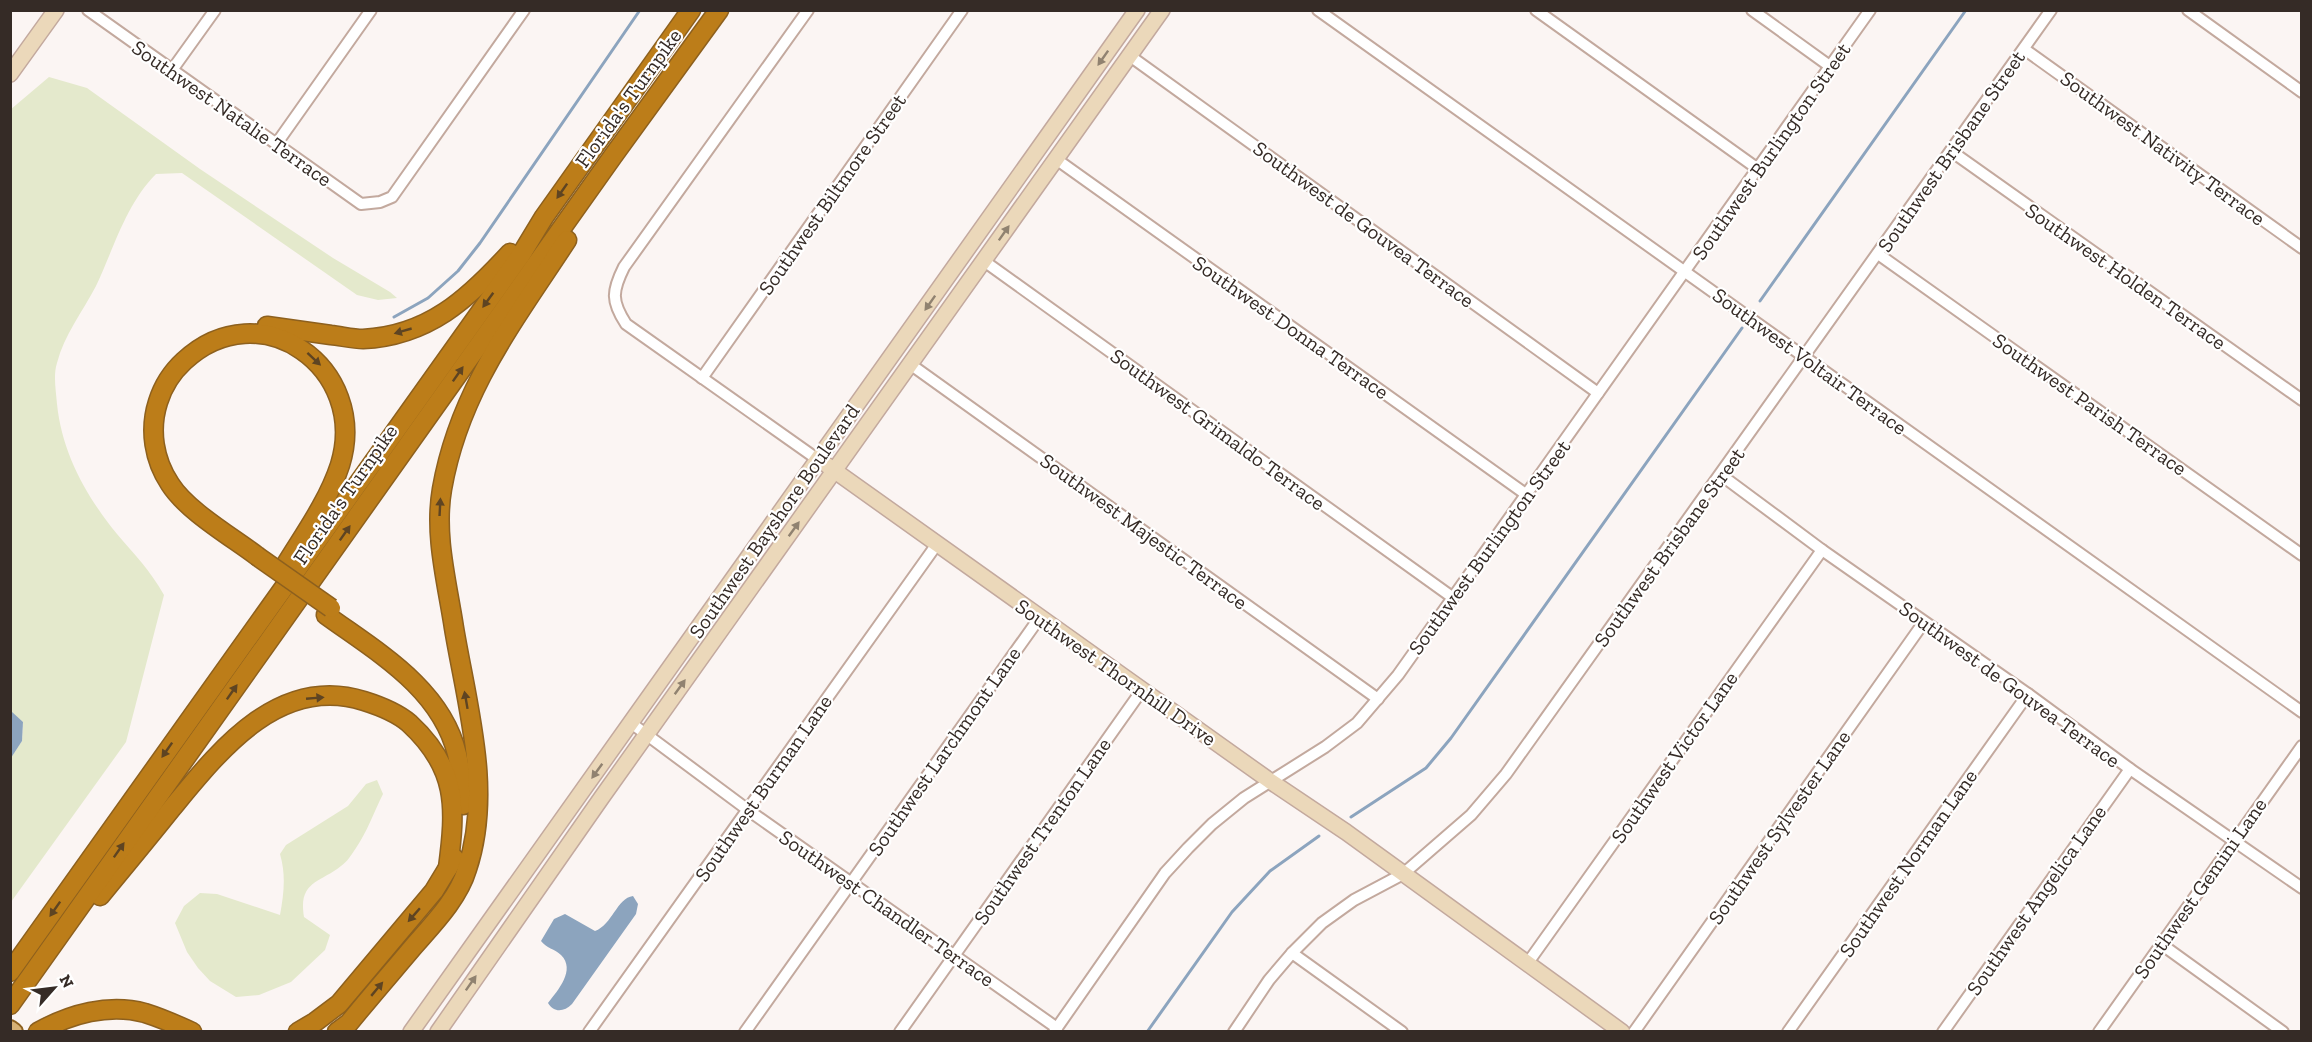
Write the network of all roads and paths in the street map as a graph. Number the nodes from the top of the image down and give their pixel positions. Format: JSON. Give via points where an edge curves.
{"nodes":[{"id":1,"x":56,"y":10,"type":"edge"},
{"id":2,"x":88,"y":10,"type":"edge"},
{"id":3,"x":214,"y":10,"type":"edge"},
{"id":4,"x":371,"y":10,"type":"edge"},
{"id":5,"x":525,"y":10,"type":"edge"},
{"id":6,"x":691,"y":10,"type":"edge"},
{"id":7,"x":719,"y":10,"type":"edge"},
{"id":8,"x":808,"y":10,"type":"edge"},
{"id":9,"x":962,"y":10,"type":"edge"},
{"id":10,"x":1137,"y":10,"type":"edge"},
{"id":11,"x":1162,"y":10,"type":"edge"},
{"id":12,"x":1318,"y":10,"type":"edge"},
{"id":13,"x":1536,"y":10,"type":"edge"},
{"id":14,"x":1752,"y":10,"type":"edge"},
{"id":15,"x":1870,"y":10,"type":"edge"},
{"id":16,"x":2051,"y":10,"type":"edge"},
{"id":17,"x":2188,"y":10,"type":"edge"},
{"id":18,"x":2202,"y":14,"type":"edge"},
{"id":19,"x":2024,"y":49,"type":"junction"},
{"id":20,"x":1130,"y":56,"type":"junction"},
{"id":21,"x":1831,"y":67,"type":"junction"},
{"id":22,"x":172,"y":70,"type":"junction"},
{"id":23,"x":10,"y":74,"type":"edge"},
{"id":24,"x":2301,"y":92,"type":"edge"},
{"id":25,"x":649,"y":109,"type":"junction"},
{"id":26,"x":277,"y":143,"type":"junction"},
{"id":27,"x":1951,"y":151,"type":"junction"},
{"id":28,"x":1056,"y":159,"type":"junction"},
{"id":29,"x":1758,"y":169,"type":"junction"},
{"id":30,"x":1019,"y":176,"type":"junction"},
{"id":31,"x":544,"y":217,"type":"junction"},
{"id":32,"x":2301,"y":248,"type":"edge"},
{"id":33,"x":1878,"y":254,"type":"junction"},
{"id":34,"x":984,"y":261,"type":"junction"},
{"id":35,"x":1685,"y":272,"type":"junction"},
{"id":36,"x":950,"y":274,"type":"junction"},
{"id":37,"x":924,"y":344,"type":"junction"},
{"id":38,"x":1804,"y":357,"type":"junction"},
{"id":39,"x":910,"y":364,"type":"junction"},
{"id":40,"x":702,"y":378,"type":"junction"},
{"id":41,"x":1598,"y":393,"type":"junction"},
{"id":42,"x":2301,"y":400,"type":"edge"},
{"id":43,"x":817,"y":459,"type":"junction"},
{"id":44,"x":835,"y":471,"type":"junction"},
{"id":45,"x":1721,"y":475,"type":"junction"},
{"id":46,"x":1527,"y":495,"type":"junction"},
{"id":47,"x":937,"y":544,"type":"junction"},
{"id":48,"x":1822,"y":550,"type":"junction"},
{"id":49,"x":2301,"y":555,"type":"edge"},
{"id":50,"x":255,"y":560,"type":"junction"},
{"id":51,"x":1452,"y":597,"type":"junction"},
{"id":52,"x":328,"y":611,"type":"junction"},
{"id":53,"x":1040,"y":617,"type":"junction"},
{"id":54,"x":1924,"y":622,"type":"junction"},
{"id":55,"x":1142,"y":690,"type":"junction"},
{"id":56,"x":2028,"y":694,"type":"junction"},
{"id":57,"x":1378,"y":699,"type":"junction"},
{"id":58,"x":198,"y":706,"type":"junction"},
{"id":59,"x":2301,"y":712,"type":"edge"},
{"id":60,"x":631,"y":723,"type":"junction"},
{"id":61,"x":646,"y":735,"type":"junction"},
{"id":62,"x":2301,"y":746,"type":"edge"},
{"id":63,"x":2130,"y":769,"type":"junction"},
{"id":64,"x":1270,"y":781,"type":"junction"},
{"id":65,"x":479,"y":799,"type":"junction"},
{"id":66,"x":748,"y":810,"type":"junction"},
{"id":67,"x":2234,"y":840,"type":"junction"},
{"id":68,"x":448,"y":868,"type":"junction"},
{"id":69,"x":1403,"y":874,"type":"junction"},
{"id":70,"x":852,"y":882,"type":"junction"},
{"id":71,"x":2301,"y":888,"type":"edge"},
{"id":72,"x":476,"y":941,"type":"junction"},
{"id":73,"x":2161,"y":944,"type":"junction"},
{"id":74,"x":50,"y":950,"type":"junction"},
{"id":75,"x":1292,"y":953,"type":"junction"},
{"id":76,"x":954,"y":955,"type":"junction"},
{"id":77,"x":1527,"y":964,"type":"junction"},
{"id":78,"x":10,"y":972,"type":"edge"},
{"id":79,"x":10,"y":1005,"type":"edge"},
{"id":80,"x":417,"y":1028,"type":"edge"},
{"id":81,"x":10,"y":1029,"type":"edge"},
{"id":82,"x":440,"y":1030,"type":"edge"},
{"id":83,"x":1055,"y":1030,"type":"edge"},
{"id":84,"x":14,"y":1032,"type":"edge"},
{"id":85,"x":38,"y":1032,"type":"edge"},
{"id":86,"x":56,"y":1032,"type":"edge"},
{"id":87,"x":164,"y":1032,"type":"edge"},
{"id":88,"x":192,"y":1032,"type":"edge"},
{"id":89,"x":298,"y":1032,"type":"edge"},
{"id":90,"x":337,"y":1032,"type":"edge"},
{"id":91,"x":589,"y":1032,"type":"edge"},
{"id":92,"x":745,"y":1032,"type":"edge"},
{"id":93,"x":900,"y":1032,"type":"edge"},
{"id":94,"x":1234,"y":1032,"type":"edge"},
{"id":95,"x":1402,"y":1032,"type":"edge"},
{"id":96,"x":1622,"y":1032,"type":"edge"},
{"id":97,"x":1634,"y":1032,"type":"edge"},
{"id":98,"x":1788,"y":1032,"type":"edge"},
{"id":99,"x":1943,"y":1032,"type":"edge"},
{"id":100,"x":2099,"y":1032,"type":"edge"},
{"id":101,"x":2283,"y":1032,"type":"edge"}],
"edges":[{"from":1,"to":23,"type":"main road"},
{"from":2,"to":22,"type":"street","name":"Southwest Natalie Terrace"},
{"from":3,"to":22,"type":"street"},
{"from":4,"to":26,"type":"street"},
{"from":5,"to":26,"type":"street","name":"Southwest Natalie Terrace","via":[[392,197],[361,204]]},
{"from":6,"to":31,"type":"highway","name":"Florida's Turnpike","one_way":true},
{"from":7,"to":25,"type":"highway","name":"Florida's Turnpike"},
{"from":8,"to":40,"type":"street","name":"Southwest Thornhill Drive","via":[[615,285],[615,308],[626,324]]},
{"from":9,"to":40,"type":"street","name":"Southwest Biltmore Street"},
{"from":10,"to":30,"type":"main road","name":"Southwest Bayshore Boulevard","one_way":true},
{"from":11,"to":20,"type":"main road","name":"Southwest Bayshore Boulevard"},
{"from":12,"to":35,"type":"street","name":"Southwest Voltair Terrace"},
{"from":13,"to":29,"type":"street"},
{"from":14,"to":21,"type":"street"},
{"from":15,"to":21,"type":"street","name":"Southwest Burlington Street"},
{"from":16,"to":19,"type":"street","name":"Southwest Brisbane Street"},
{"from":17,"to":18,"type":"street"},
{"from":18,"to":24,"type":"street"},
{"from":19,"to":27,"type":"street","name":"Southwest Brisbane Street"},
{"from":19,"to":32,"type":"street","name":"Southwest Nativity Terrace"},
{"from":20,"to":28,"type":"main road","name":"Southwest Bayshore Boulevard"},
{"from":20,"to":41,"type":"street","name":"Southwest de Gouvea Terrace"},
{"from":21,"to":29,"type":"street","name":"Southwest Burlington Street"},
{"from":22,"to":26,"type":"street","name":"Southwest Natalie Terrace"},
{"from":65,"to":25,"type":"highway","one_way":true,"via":[[479,773],[440,541],[441,490],[459,420],[492,354],[621,160]]},
{"from":74,"to":25,"type":"highway","name":"Florida's Turnpike","one_way":true},
{"from":27,"to":33,"type":"street","name":"Southwest Brisbane Street"},
{"from":27,"to":42,"type":"street","name":"Southwest Holden Terrace"},
{"from":34,"to":28,"type":"main road","name":"Southwest Bayshore Boulevard","one_way":true},
{"from":28,"to":46,"type":"street","name":"Southwest Donna Terrace"},
{"from":29,"to":35,"type":"street","name":"Southwest Burlington Street"},
{"from":30,"to":34,"type":"main road","via":[[1020,189],[983,238]]},
{"from":30,"to":36,"type":"main road","name":"Southwest Bayshore Boulevard"},
{"from":31,"to":50,"type":"highway","one_way":true,"via":[[483,283],[445,314],[422,326],[361,339],[264,325],[235,325],[187,344],[166,363],[152,389],[143,420],[145,452],[154,477],[166,497],[182,512]]},
{"from":31,"to":58,"type":"highway","name":"Florida's Turnpike","one_way":true,"via":[[521,255]]},
{"from":33,"to":38,"type":"street","name":"Southwest Brisbane Street"},
{"from":33,"to":49,"type":"street","name":"Southwest Parish Terrace"},
{"from":34,"to":37,"type":"main road","name":"Southwest Bayshore Boulevard"},
{"from":34,"to":51,"type":"street","name":"Southwest Grimaldo Terrace"},
{"from":35,"to":38,"type":"street","name":"Southwest Voltair Terrace"},
{"from":35,"to":41,"type":"street","name":"Southwest Burlington Street"},
{"from":36,"to":37,"type":"main road","via":[[956,282],[955,290],[923,335]]},
{"from":36,"to":43,"type":"main road","name":"Southwest Bayshore Boulevard","one_way":true},
{"from":37,"to":39,"type":"main road","name":"Southwest Bayshore Boulevard"},
{"from":38,"to":45,"type":"street","name":"Southwest Brisbane Street"},
{"from":38,"to":59,"type":"street","name":"Southwest Voltair Terrace"},
{"from":39,"to":44,"type":"main road","name":"Southwest Bayshore Boulevard"},
{"from":39,"to":57,"type":"street","name":"Southwest Majestic Terrace"},
{"from":40,"to":43,"type":"street","name":"Southwest Thornhill Drive"},
{"from":41,"to":46,"type":"street","name":"Southwest Burlington Street"},
{"from":43,"to":44,"type":"main road","name":"Southwest Thornhill Drive"},
{"from":43,"to":60,"type":"main road","name":"Southwest Bayshore Boulevard"},
{"from":44,"to":47,"type":"main road","name":"Southwest Thornhill Drive"},
{"from":61,"to":44,"type":"main road","name":"Southwest Bayshore Boulevard","one_way":true},
{"from":45,"to":48,"type":"street","name":"Southwest de Gouvea Terrace"},
{"from":45,"to":69,"type":"street","name":"Southwest Brisbane Street","via":[[1506,774],[1471,815]]},
{"from":46,"to":51,"type":"street","name":"Southwest Burlington Street"},
{"from":47,"to":53,"type":"main road","name":"Southwest Thornhill Drive"},
{"from":47,"to":66,"type":"street","name":"Southwest Burman Lane"},
{"from":48,"to":54,"type":"street","name":"Southwest de Gouvea Terrace"},
{"from":48,"to":77,"type":"street","name":"Southwest Victor Lane"},
{"from":50,"to":52,"type":"highway","bridge":true},
{"from":50,"to":58,"type":"highway","one_way":true,"via":[[171,486],[153,444],[154,413],[174,370],[214,340],[242,333],[262,333],[288,342],[321,365],[342,404],[344,446],[340,465],[313,520]]},
{"from":51,"to":57,"type":"street","name":"Southwest Burlington Street"},
{"from":52,"to":65,"type":"highway","via":[[406,661],[429,683],[455,724]]},
{"from":52,"to":68,"type":"highway","via":[[403,670],[433,704],[447,729],[457,753],[464,813],[458,852]]},
{"from":53,"to":55,"type":"main road","name":"Southwest Thornhill Drive"},
{"from":53,"to":70,"type":"street","name":"Southwest Larchmont Lane"},
{"from":54,"to":56,"type":"street","name":"Southwest de Gouvea Terrace"},
{"from":54,"to":97,"type":"street","name":"Southwest Sylvester Lane"},
{"from":55,"to":64,"type":"main road","name":"Southwest Thornhill Drive"},
{"from":55,"to":76,"type":"street","name":"Southwest Trenton Lane"},
{"from":56,"to":63,"type":"street","name":"Southwest de Gouvea Terrace"},
{"from":56,"to":98,"type":"street","name":"Southwest Norman Lane"},
{"from":57,"to":64,"type":"street","name":"Southwest Burlington Street","via":[[1357,723]]},
{"from":58,"to":78,"type":"highway","name":"Florida's Turnpike","one_way":true},
{"from":60,"to":61,"type":"street","name":"Southwest Chandler Terrace"},
{"from":60,"to":72,"type":"main road","name":"Southwest Bayshore Boulevard","one_way":true},
{"from":61,"to":66,"type":"street","name":"Southwest Chandler Terrace"},
{"from":82,"to":61,"type":"main road","name":"Southwest Bayshore Boulevard","one_way":true},
{"from":62,"to":67,"type":"street","name":"Southwest Gemini Lane"},
{"from":63,"to":67,"type":"street","name":"Southwest de Gouvea Terrace"},
{"from":63,"to":99,"type":"street","name":"Southwest Angelica Lane"},
{"from":64,"to":69,"type":"main road","name":"Southwest Thornhill Drive"},
{"from":64,"to":83,"type":"street","name":"Southwest Burlington Street","via":[[1212,824],[1166,873]]},
{"from":90,"to":65,"type":"highway","one_way":true,"via":[[349,1023],[448,905],[467,870]]},
{"from":66,"to":70,"type":"street","name":"Southwest Chandler Terrace"},
{"from":66,"to":91,"type":"street","name":"Southwest Burman Lane"},
{"from":67,"to":71,"type":"street","name":"Southwest de Gouvea Terrace"},
{"from":67,"to":73,"type":"street","name":"Southwest Gemini Lane"},
{"from":74,"to":68,"type":"highway","one_way":true,"via":[[81,920],[234,737],[276,708],[300,700],[358,699],[395,714],[423,736],[451,791],[454,813]]},
{"from":68,"to":89,"type":"highway","one_way":true,"via":[[435,891],[339,1004]]},
{"from":69,"to":75,"type":"street","name":"Southwest Brisbane Street","via":[[1354,900],[1322,923]]},
{"from":69,"to":77,"type":"main road","name":"Southwest Thornhill Drive"},
{"from":70,"to":76,"type":"street","name":"Southwest Chandler Terrace"},
{"from":70,"to":92,"type":"street","name":"Southwest Larchmont Lane"},
{"from":72,"to":80,"type":"main road","name":"Southwest Bayshore Boulevard"},
{"from":72,"to":82,"type":"main road","via":[[475,953],[438,1005],[435,1016]]},
{"from":73,"to":100,"type":"street","name":"Southwest Gemini Lane"},
{"from":73,"to":101,"type":"street"},
{"from":74,"to":79,"type":"highway","name":"Florida's Turnpike"},
{"from":75,"to":94,"type":"street","name":"Southwest Brisbane Street"},
{"from":75,"to":95,"type":"street"},
{"from":76,"to":83,"type":"street","name":"Southwest Chandler Terrace"},
{"from":76,"to":93,"type":"street","name":"Southwest Trenton Lane"},
{"from":77,"to":96,"type":"main road","name":"Southwest Thornhill Drive"},
{"from":81,"to":84,"type":"main road"},
{"from":85,"to":88,"type":"highway","via":[[83,1013],[116,1009],[144,1013]]},
{"from":86,"to":87,"type":"highway","via":[[89,1021],[115,1019],[146,1024]]}]}
